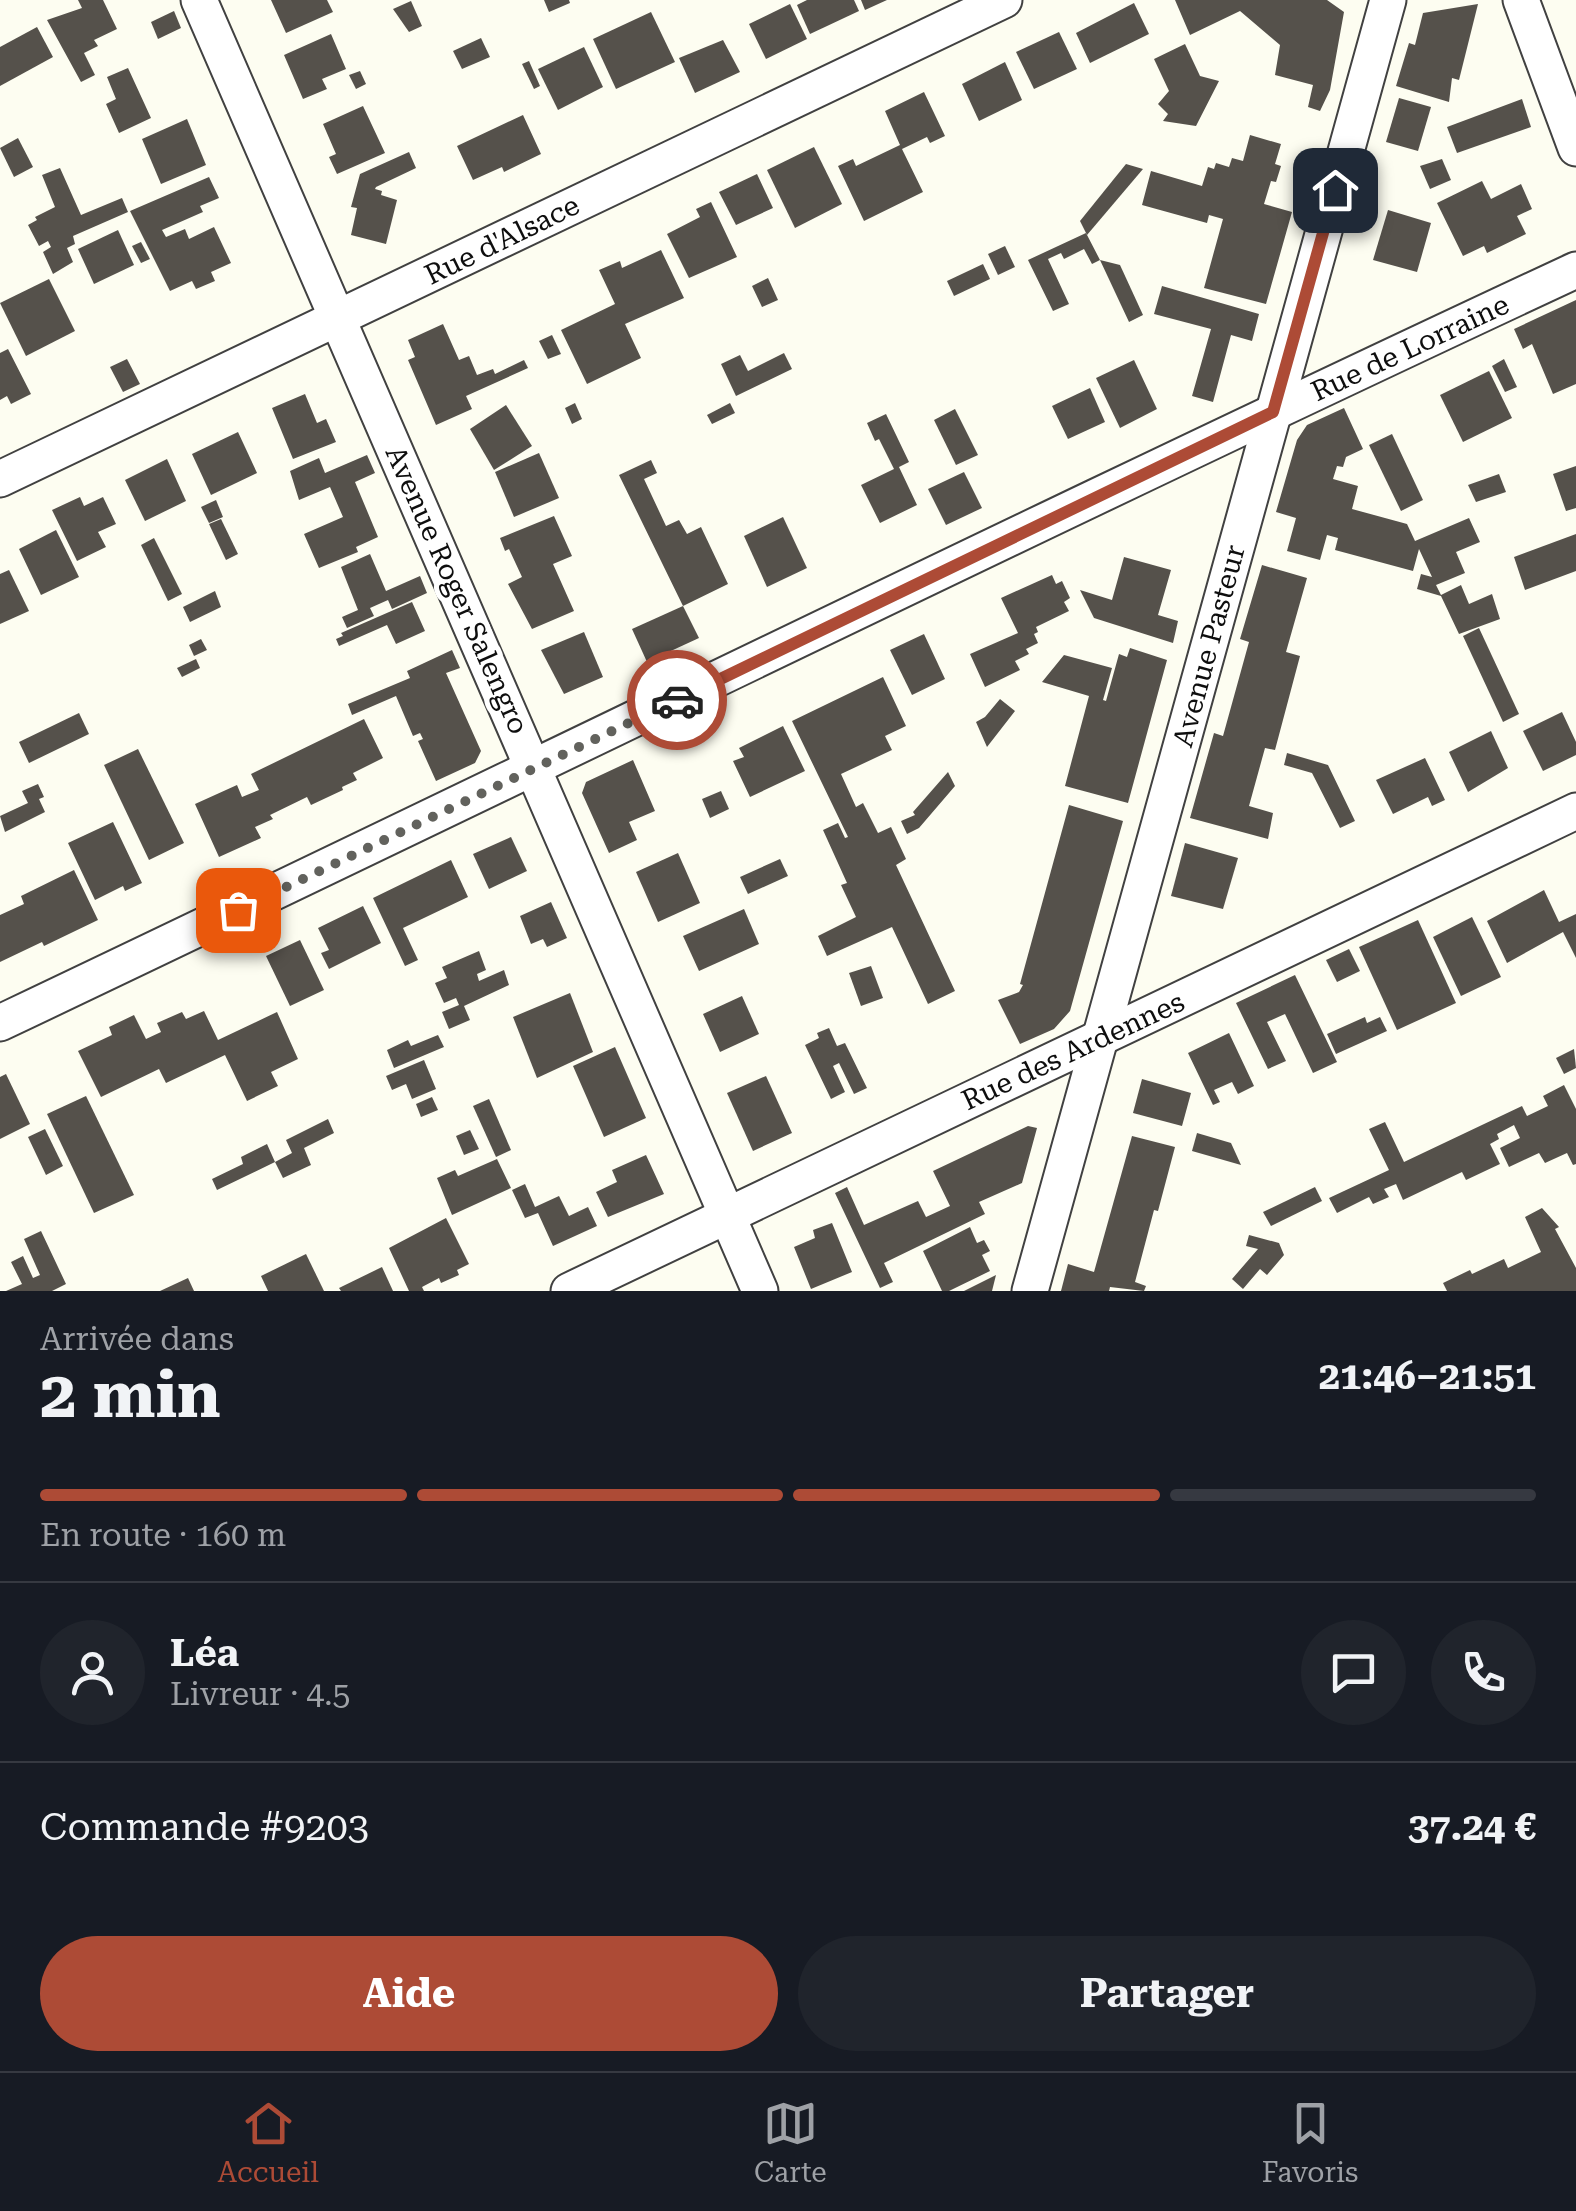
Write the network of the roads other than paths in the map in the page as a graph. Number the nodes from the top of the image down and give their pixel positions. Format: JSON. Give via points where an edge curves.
{"nodes":[{"id":1,"x":199,"y":0,"type":"edge"},
{"id":2,"x":1004,"y":0,"type":"edge"},
{"id":3,"x":1388,"y":0,"type":"edge"},
{"id":4,"x":1521,"y":0,"type":"edge"},
{"id":5,"x":1576,"y":148,"type":"edge"},
{"id":6,"x":1576,"y":270,"type":"edge"},
{"id":7,"x":337,"y":318,"type":"junction"},
{"id":8,"x":1273,"y":412,"type":"junction"},
{"id":9,"x":0,"y":479,"type":"edge"},
{"id":10,"x":536,"y":769,"type":"junction"},
{"id":11,"x":1576,"y":811,"type":"edge"},
{"id":12,"x":0,"y":1023,"type":"edge"},
{"id":13,"x":1102,"y":1038,"type":"junction"},
{"id":14,"x":727,"y":1216,"type":"junction"},
{"id":15,"x":569,"y":1291,"type":"edge"},
{"id":16,"x":760,"y":1291,"type":"edge"},
{"id":17,"x":1030,"y":1291,"type":"edge"}],
"edges":[{"from":1,"to":7,"type":"street","name":"Avenue Roger Salengro"},
{"from":2,"to":7,"type":"street","name":"Rue d'Alsace"},
{"from":3,"to":8,"type":"street","name":"Avenue Pasteur"},
{"from":4,"to":5,"type":"street"},
{"from":6,"to":8,"type":"street","name":"Rue de Lorraine"},
{"from":7,"to":9,"type":"street","name":"Rue d'Alsace"},
{"from":7,"to":10,"type":"street","name":"Avenue Roger Salengro"},
{"from":8,"to":10,"type":"street","name":"Rue de Lorraine"},
{"from":8,"to":13,"type":"street","name":"Avenue Pasteur"},
{"from":10,"to":12,"type":"street","name":"Rue de Lorraine"},
{"from":10,"to":14,"type":"street","name":"Avenue Roger Salengro"},
{"from":11,"to":13,"type":"street","name":"Rue des Ardennes"},
{"from":13,"to":14,"type":"street","name":"Rue des Ardennes"},
{"from":13,"to":17,"type":"street","name":"Avenue Pasteur"},
{"from":14,"to":15,"type":"street","name":"Rue des Ardennes"},
{"from":14,"to":16,"type":"street","name":"Avenue Roger Salengro"}]}
